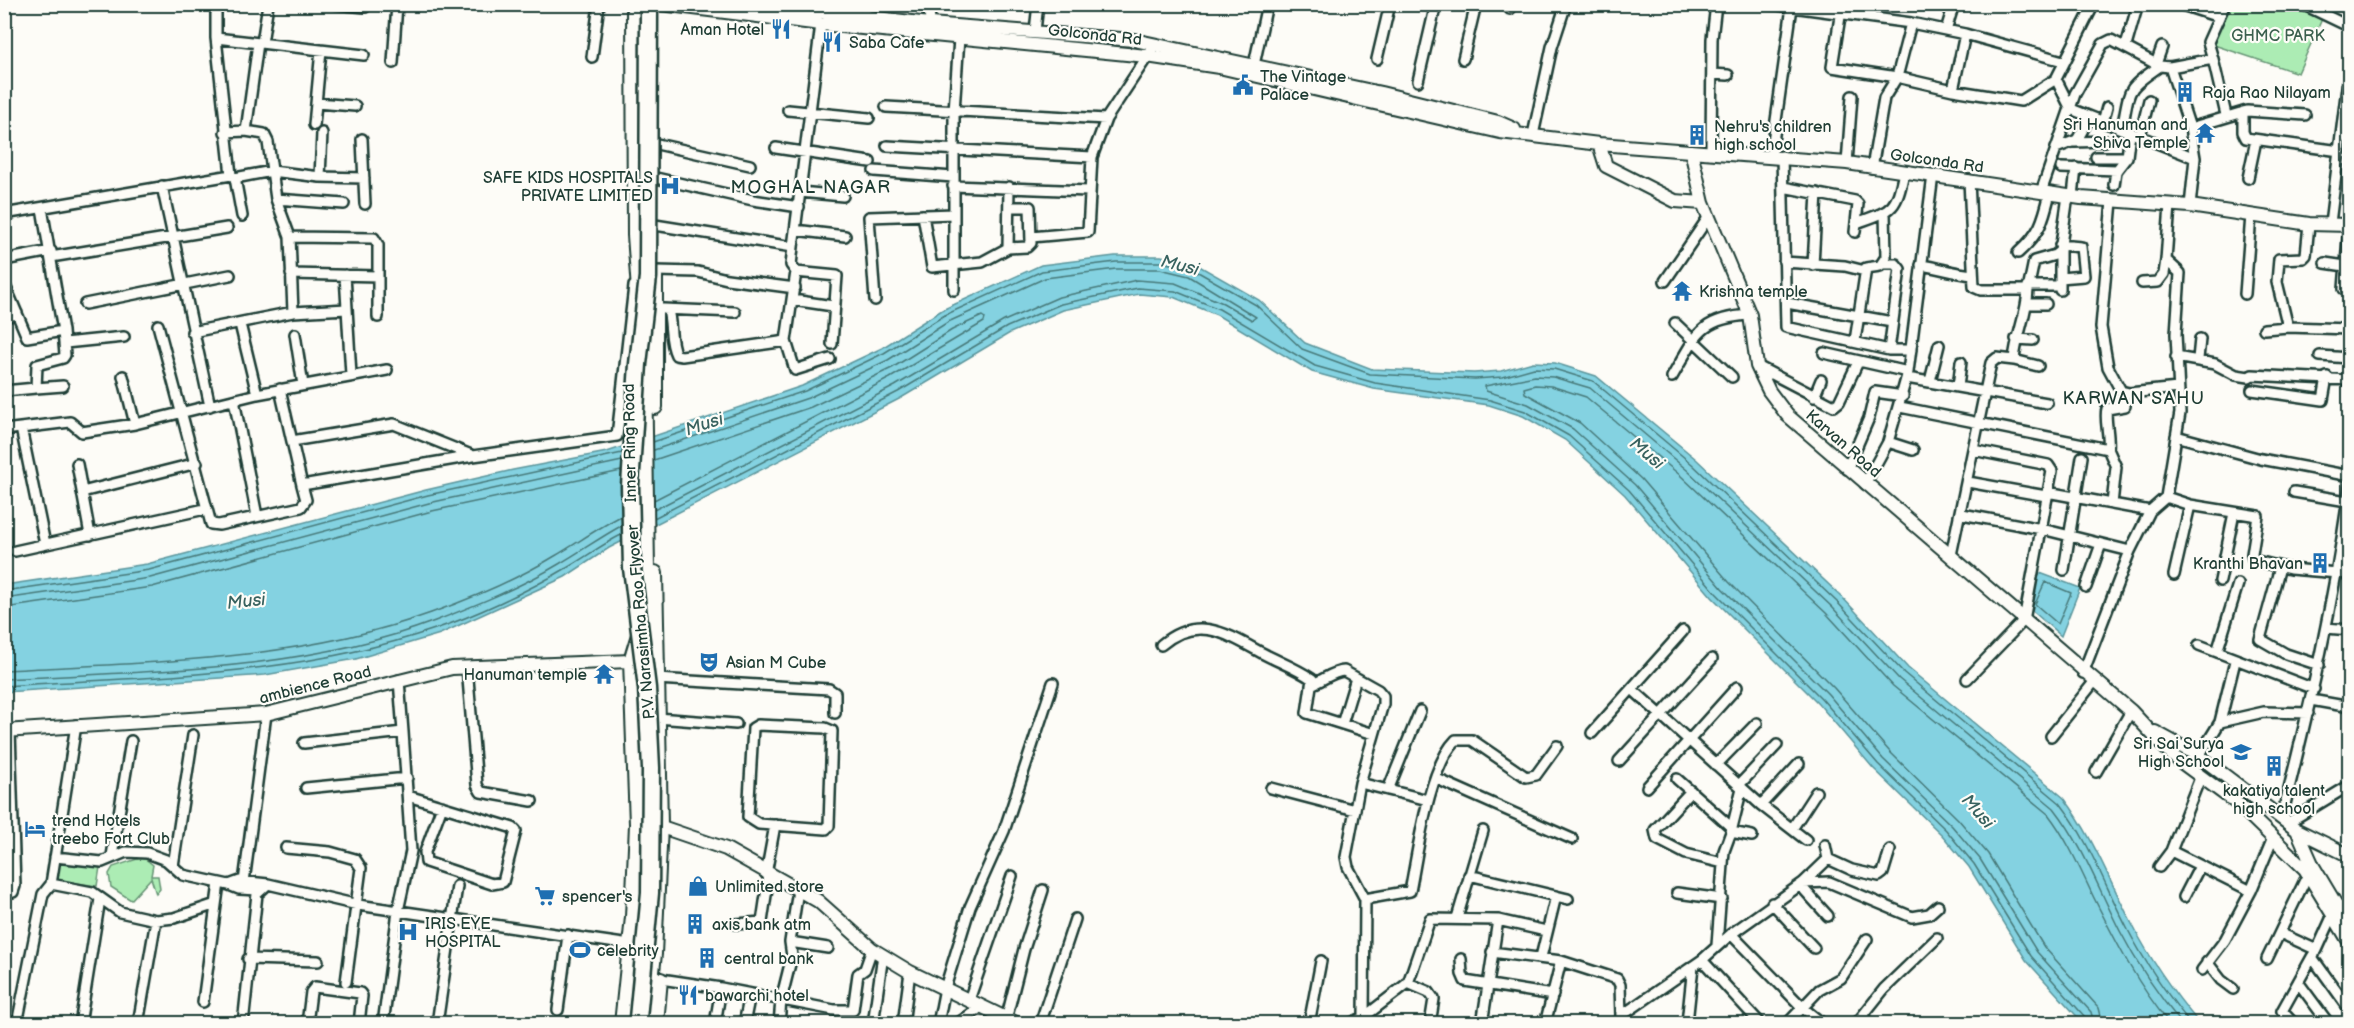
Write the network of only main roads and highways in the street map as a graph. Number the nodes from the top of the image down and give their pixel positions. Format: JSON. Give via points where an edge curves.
{"nodes":[{"id":1,"x":634,"y":4,"type":"edge"},
{"id":2,"x":640,"y":4,"type":"edge"},
{"id":3,"x":649,"y":4,"type":"edge"},
{"id":4,"x":659,"y":4,"type":"edge"},
{"id":5,"x":635,"y":84,"type":"junction"},
{"id":6,"x":656,"y":84,"type":"junction"},
{"id":7,"x":650,"y":358,"type":"junction"},
{"id":8,"x":651,"y":568,"type":"junction"},
{"id":9,"x":622,"y":1023,"type":"edge"},
{"id":10,"x":627,"y":1023,"type":"edge"},
{"id":11,"x":637,"y":1023,"type":"edge"},
{"id":12,"x":646,"y":1023,"type":"edge"}],
"edges":[{"from":1,"to":5,"type":"main road","name":"Inner Ring Road"},
{"from":2,"to":10,"type":"highway","name":"P.V. Narasimha Rao Flyover","via":[[639,237],[624,403],[622,488],[642,812]]},
{"from":3,"to":11,"type":"highway","name":"P.V. Narasimha Rao Flyover","bridge":true,"via":[[649,257],[630,486],[632,568],[652,779],[650,893]]},
{"from":4,"to":6,"type":"main road","name":"Inner Ring Road"},
{"from":5,"to":6,"type":"main road"},
{"from":5,"to":7,"type":"main road","name":"Inner Ring Road","via":[[636,248]]},
{"from":6,"to":7,"type":"main road","name":"Inner Ring Road","via":[[655,271],[661,308]]},
{"from":7,"to":8,"type":"main road","name":"Inner Ring Road"},
{"from":8,"to":9,"type":"main road","name":"Inner Ring Road","via":[[644,618],[631,661],[637,824]]},
{"from":8,"to":12,"type":"main road","name":"Inner Ring Road","via":[[660,825],[656,979]]}]}
